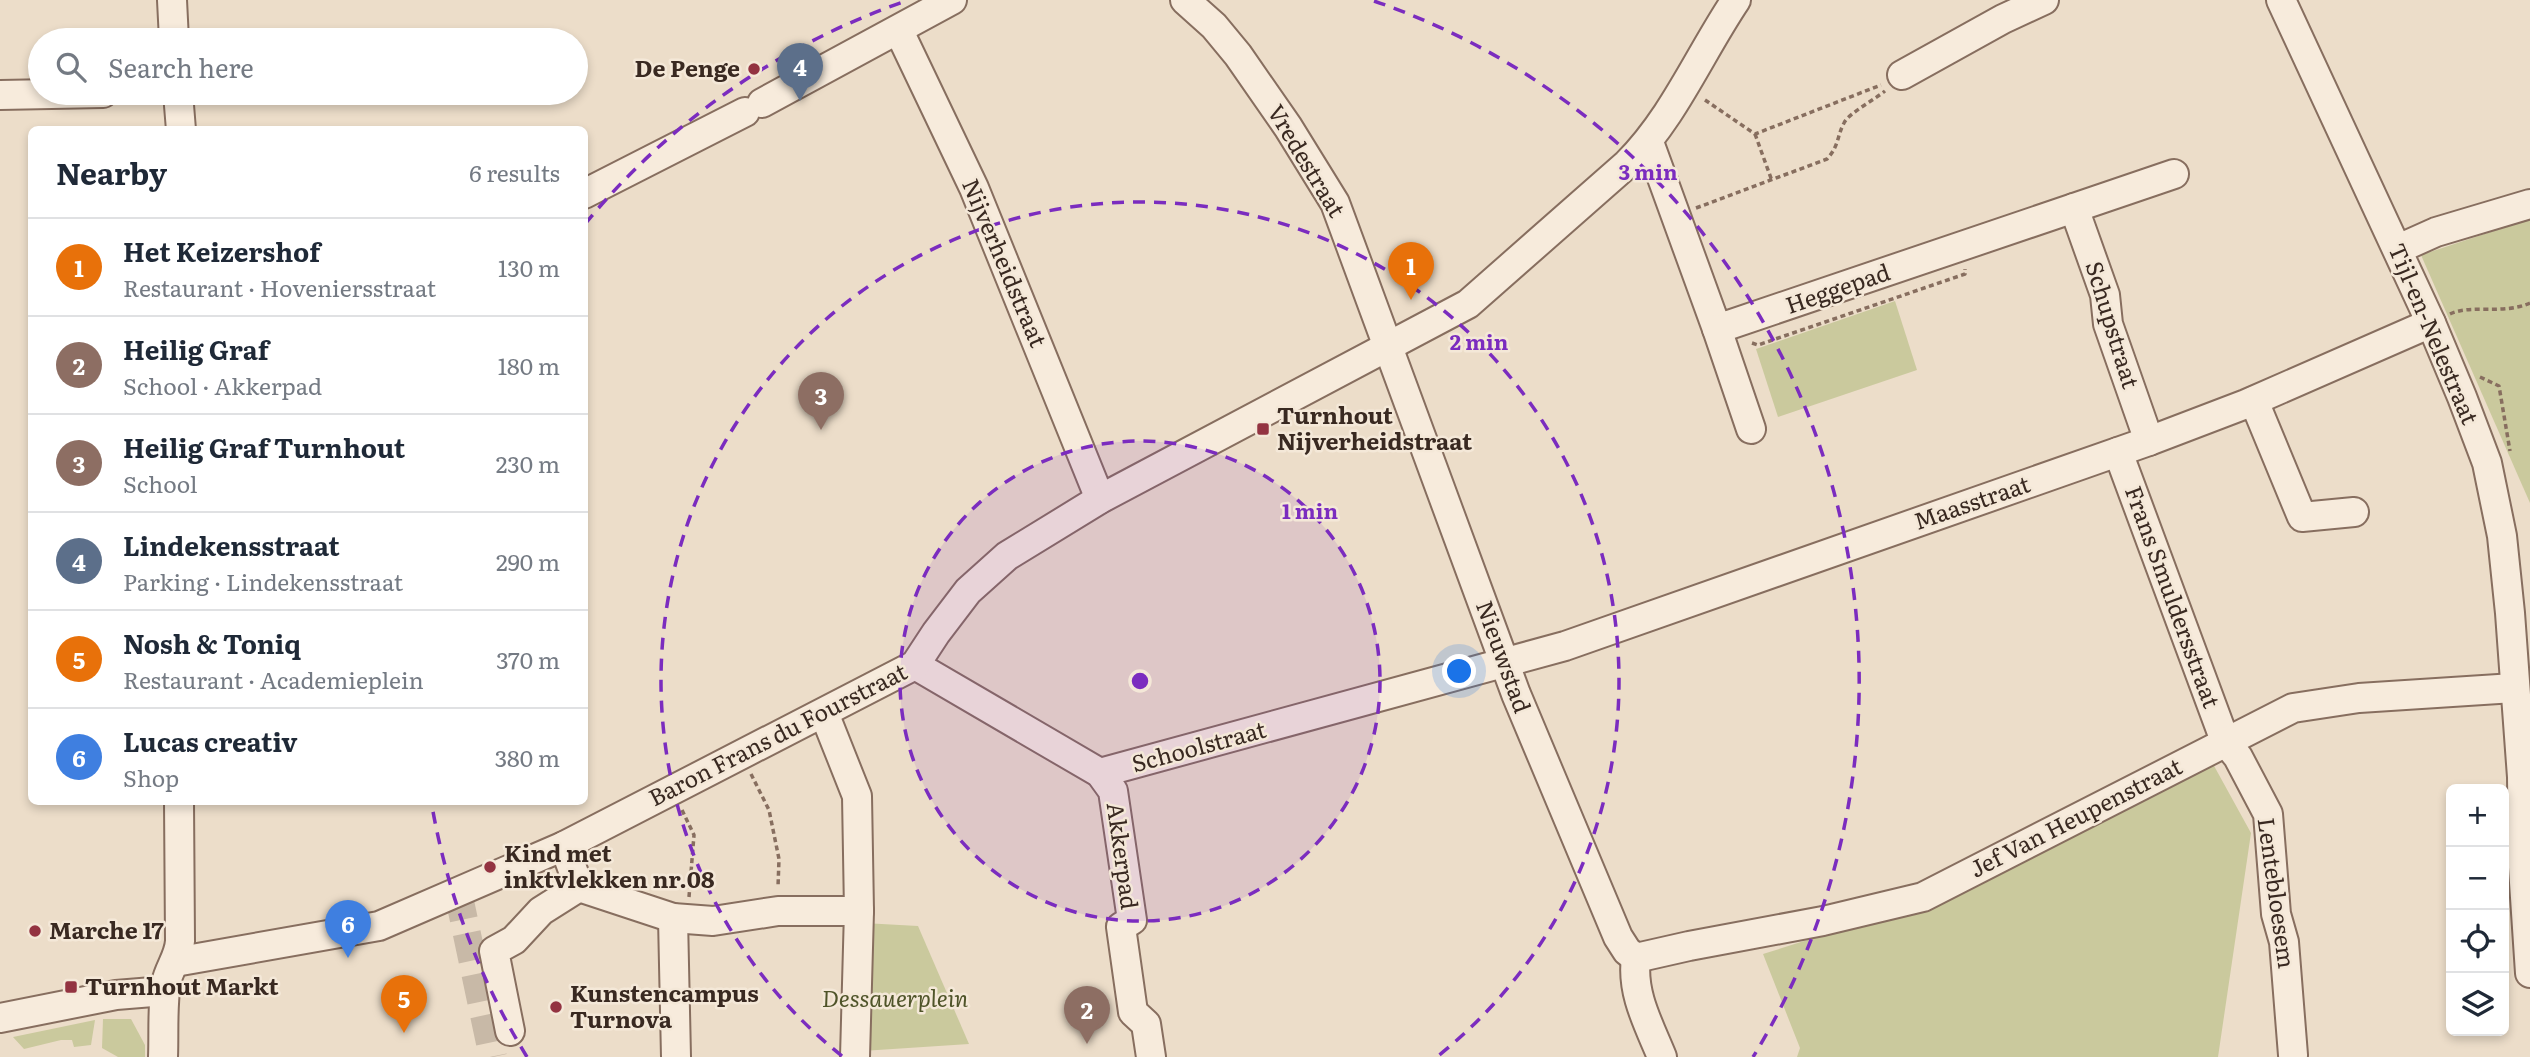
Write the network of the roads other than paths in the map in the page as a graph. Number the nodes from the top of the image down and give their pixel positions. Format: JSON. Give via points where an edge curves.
{"nodes":[{"id":1,"x":172,"y":0,"type":"edge"},
{"id":2,"x":952,"y":0,"type":"edge"},
{"id":3,"x":1185,"y":0,"type":"edge"},
{"id":4,"x":1736,"y":0,"type":"edge"},
{"id":5,"x":2044,"y":0,"type":"edge"},
{"id":6,"x":2281,"y":0,"type":"edge"},
{"id":7,"x":173,"y":28,"type":"edge"},
{"id":8,"x":899,"y":31,"type":"junction"},
{"id":9,"x":1902,"y":75,"type":"road end"},
{"id":10,"x":28,"y":94,"type":"edge"},
{"id":11,"x":0,"y":95,"type":"edge"},
{"id":12,"x":179,"y":105,"type":"edge"},
{"id":13,"x":181,"y":126,"type":"edge"},
{"id":14,"x":1649,"y":142,"type":"junction"},
{"id":15,"x":2174,"y":174,"type":"dead end"},
{"id":16,"x":588,"y":192,"type":"edge"},
{"id":17,"x":2530,"y":204,"type":"edge"},
{"id":18,"x":2074,"y":208,"type":"junction"},
{"id":19,"x":2398,"y":249,"type":"junction"},
{"id":20,"x":2431,"y":323,"type":"junction"},
{"id":21,"x":1717,"y":329,"type":"junction"},
{"id":22,"x":1388,"y":346,"type":"junction"},
{"id":23,"x":2254,"y":401,"type":"junction"},
{"id":24,"x":1751,"y":429,"type":"dead end"},
{"id":25,"x":2149,"y":441,"type":"junction"},
{"id":26,"x":2118,"y":452,"type":"junction"},
{"id":27,"x":1100,"y":499,"type":"junction"},
{"id":28,"x":2354,"y":512,"type":"dead end"},
{"id":29,"x":1505,"y":664,"type":"junction"},
{"id":30,"x":915,"y":665,"type":"junction"},
{"id":31,"x":2514,"y":688,"type":"junction"},
{"id":32,"x":824,"y":713,"type":"junction"},
{"id":33,"x":2225,"y":741,"type":"junction"},
{"id":34,"x":1100,"y":773,"type":"junction"},
{"id":35,"x":179,"y":805,"type":"edge"},
{"id":36,"x":562,"y":847,"type":"junction"},
{"id":37,"x":579,"y":887,"type":"junction"},
{"id":38,"x":859,"y":911,"type":"junction"},
{"id":39,"x":680,"y":918,"type":"junction"},
{"id":40,"x":1636,"y":958,"type":"junction"},
{"id":41,"x":175,"y":962,"type":"junction"},
{"id":42,"x":2530,"y":973,"type":"edge"},
{"id":43,"x":165,"y":991,"type":"junction"},
{"id":44,"x":0,"y":1018,"type":"edge"},
{"id":45,"x":510,"y":1031,"type":"dead end"},
{"id":46,"x":2293,"y":1055,"type":"edge"},
{"id":47,"x":163,"y":1057,"type":"edge"},
{"id":48,"x":676,"y":1057,"type":"edge"},
{"id":49,"x":855,"y":1057,"type":"edge"},
{"id":50,"x":1151,"y":1057,"type":"edge"},
{"id":51,"x":1662,"y":1057,"type":"edge"}],
"edges":[{"from":1,"to":7,"type":"street"},
{"from":2,"to":8,"type":"street"},
{"from":3,"to":22,"type":"street","name":"Vredestraat","via":[[1238,55],[1335,203]]},
{"from":4,"to":14,"type":"street","name":"Baron Frans du Fourstraat"},
{"from":5,"to":9,"type":"street"},
{"from":6,"to":19,"type":"street","name":"Tijl-en-Nelestraat"},
{"from":8,"to":16,"type":"street"},
{"from":8,"to":27,"type":"street","name":"Nijverheidstraat","via":[[974,188]]},
{"from":10,"to":11,"type":"street"},
{"from":12,"to":13,"type":"street"},
{"from":14,"to":21,"type":"street"},
{"from":14,"to":22,"type":"street","name":"Baron Frans du Fourstraat","via":[[1468,304]]},
{"from":15,"to":18,"type":"street"},
{"from":17,"to":19,"type":"street","via":[[2436,232]]},
{"from":18,"to":21,"type":"street","name":"Heggepad"},
{"from":18,"to":25,"type":"street","name":"Schupstraat"},
{"from":19,"to":20,"type":"street","name":"Tijl-en-Nelestraat"},
{"from":20,"to":23,"type":"street","name":"Maasstraat"},
{"from":20,"to":31,"type":"street","name":"Tijl-en-Nelestraat","via":[[2487,463],[2502,536]]},
{"from":21,"to":24,"type":"street"},
{"from":22,"to":27,"type":"street","name":"Baron Frans du Fourstraat"},
{"from":22,"to":29,"type":"street","name":"Nieuwstad"},
{"from":23,"to":25,"type":"street","name":"Maasstraat"},
{"from":23,"to":28,"type":"street","via":[[2302,517]]},
{"from":25,"to":26,"type":"street","name":"Maasstraat"},
{"from":26,"to":29,"type":"street","name":"Maasstraat"},
{"from":26,"to":33,"type":"street","name":"Frans Smuldersstraat"},
{"from":27,"to":30,"type":"street","name":"Baron Frans du Fourstraat","via":[[1007,556],[968,591]]},
{"from":29,"to":34,"type":"street","name":"Schoolstraat"},
{"from":29,"to":40,"type":"street","name":"Nieuwstad","via":[[1618,937]]},
{"from":30,"to":32,"type":"street","name":"Baron Frans du Fourstraat"},
{"from":30,"to":34,"type":"street","name":"Schoolstraat"},
{"from":31,"to":33,"type":"street","name":"Jef Van Heupenstraat","via":[[2325,702],[2293,708]]},
{"from":31,"to":42,"type":"street","name":"Tijl-en-Nelestraat"},
{"from":32,"to":36,"type":"street","name":"Baron Frans du Fourstraat"},
{"from":32,"to":38,"type":"street","via":[[858,796]]},
{"from":33,"to":40,"type":"street","name":"Jef Van Heupenstraat","via":[[1923,897],[1823,922]]},
{"from":33,"to":46,"type":"street","name":"Lentebloesem","via":[[2268,814]]},
{"from":34,"to":50,"type":"street","name":"Akkerpad","via":[[1113,791],[1132,920],[1121,927],[1133,1012],[1146,1024]]},
{"from":35,"to":41,"type":"street","via":[[180,941]]},
{"from":36,"to":37,"type":"street"},
{"from":36,"to":41,"type":"street","name":"Baron Frans du Fourstraat","via":[[379,926]]},
{"from":37,"to":39,"type":"street"},
{"from":37,"to":45,"type":"street","via":[[541,911],[514,940],[494,951]]},
{"from":38,"to":39,"type":"street","via":[[778,911],[713,921]]},
{"from":38,"to":49,"type":"street"},
{"from":39,"to":48,"type":"street"},
{"from":40,"to":51,"type":"street","via":[[1638,998]]},
{"from":41,"to":43,"type":"street"},
{"from":43,"to":44,"type":"street","via":[[116,995]]},
{"from":43,"to":47,"type":"street"}]}
